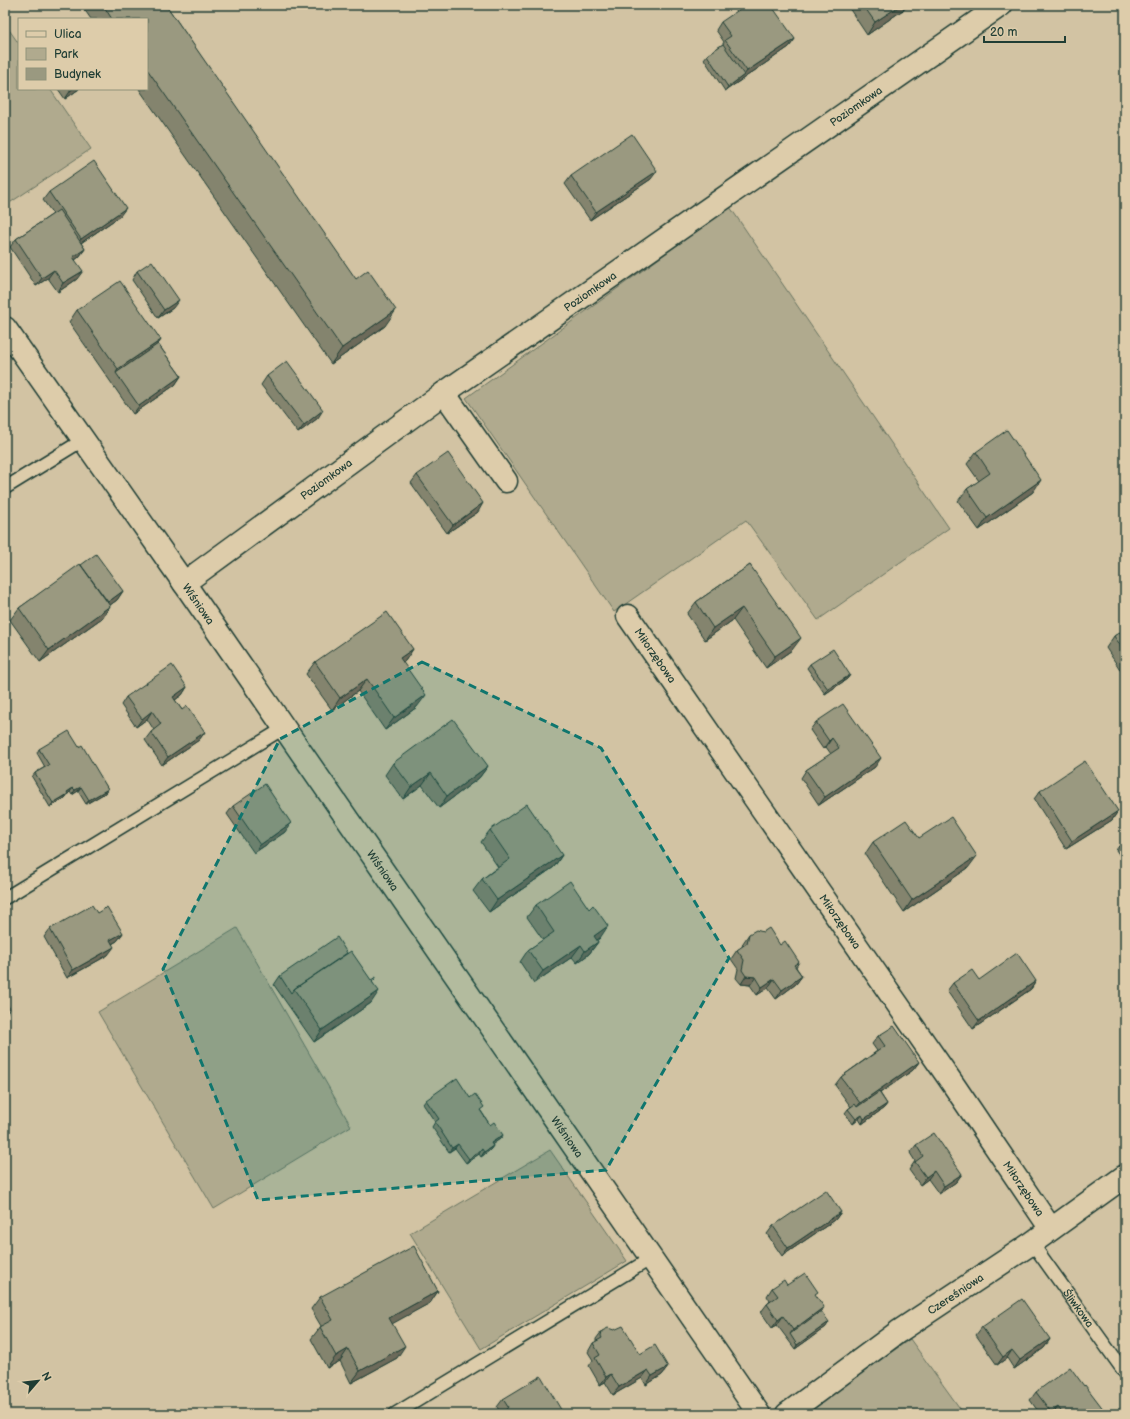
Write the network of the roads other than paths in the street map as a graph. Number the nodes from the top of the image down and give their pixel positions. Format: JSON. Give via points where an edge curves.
{"nodes":[{"id":1,"x":1001,"y":5,"type":"edge"},
{"id":2,"x":5,"y":328,"type":"edge"},
{"id":3,"x":444,"y":393,"type":"junction"},
{"id":4,"x":84,"y":440,"type":"junction"},
{"id":5,"x":506,"y":481,"type":"dead end"},
{"id":6,"x":5,"y":488,"type":"edge"},
{"id":7,"x":184,"y":583,"type":"junction"},
{"id":8,"x":628,"y":616,"type":"dead end"},
{"id":9,"x":284,"y":728,"type":"junction"},
{"id":10,"x":5,"y":898,"type":"edge"},
{"id":11,"x":1125,"y":1176,"type":"edge"},
{"id":12,"x":1051,"y":1229,"type":"junction"},
{"id":13,"x":1032,"y":1243,"type":"junction"},
{"id":14,"x":650,"y":1259,"type":"junction"},
{"id":15,"x":1125,"y":1373,"type":"edge"},
{"id":16,"x":395,"y":1414,"type":"edge"},
{"id":17,"x":759,"y":1414,"type":"edge"},
{"id":18,"x":787,"y":1414,"type":"edge"}],
"edges":[{"from":1,"to":3,"type":"street","name":"Poziomkowa"},
{"from":2,"to":4,"type":"street","name":"Wiśniowa"},
{"from":3,"to":5,"type":"street"},
{"from":3,"to":7,"type":"street","name":"Poziomkowa"},
{"from":4,"to":6,"type":"lane"},
{"from":4,"to":7,"type":"street","name":"Wiśniowa"},
{"from":7,"to":9,"type":"street","name":"Wiśniowa"},
{"from":8,"to":12,"type":"street","name":"Miłorzębowa"},
{"from":9,"to":10,"type":"lane"},
{"from":9,"to":14,"type":"street","name":"Wiśniowa"},
{"from":11,"to":12,"type":"street","name":"Czereśniowa"},
{"from":12,"to":13,"type":"street","name":"Czereśniowa"},
{"from":13,"to":15,"type":"lane","name":"Śliwkowa"},
{"from":13,"to":18,"type":"street","name":"Czereśniowa","via":[[898,1332]]},
{"from":14,"to":16,"type":"lane"},
{"from":14,"to":17,"type":"street","name":"Wiśniowa"}]}
